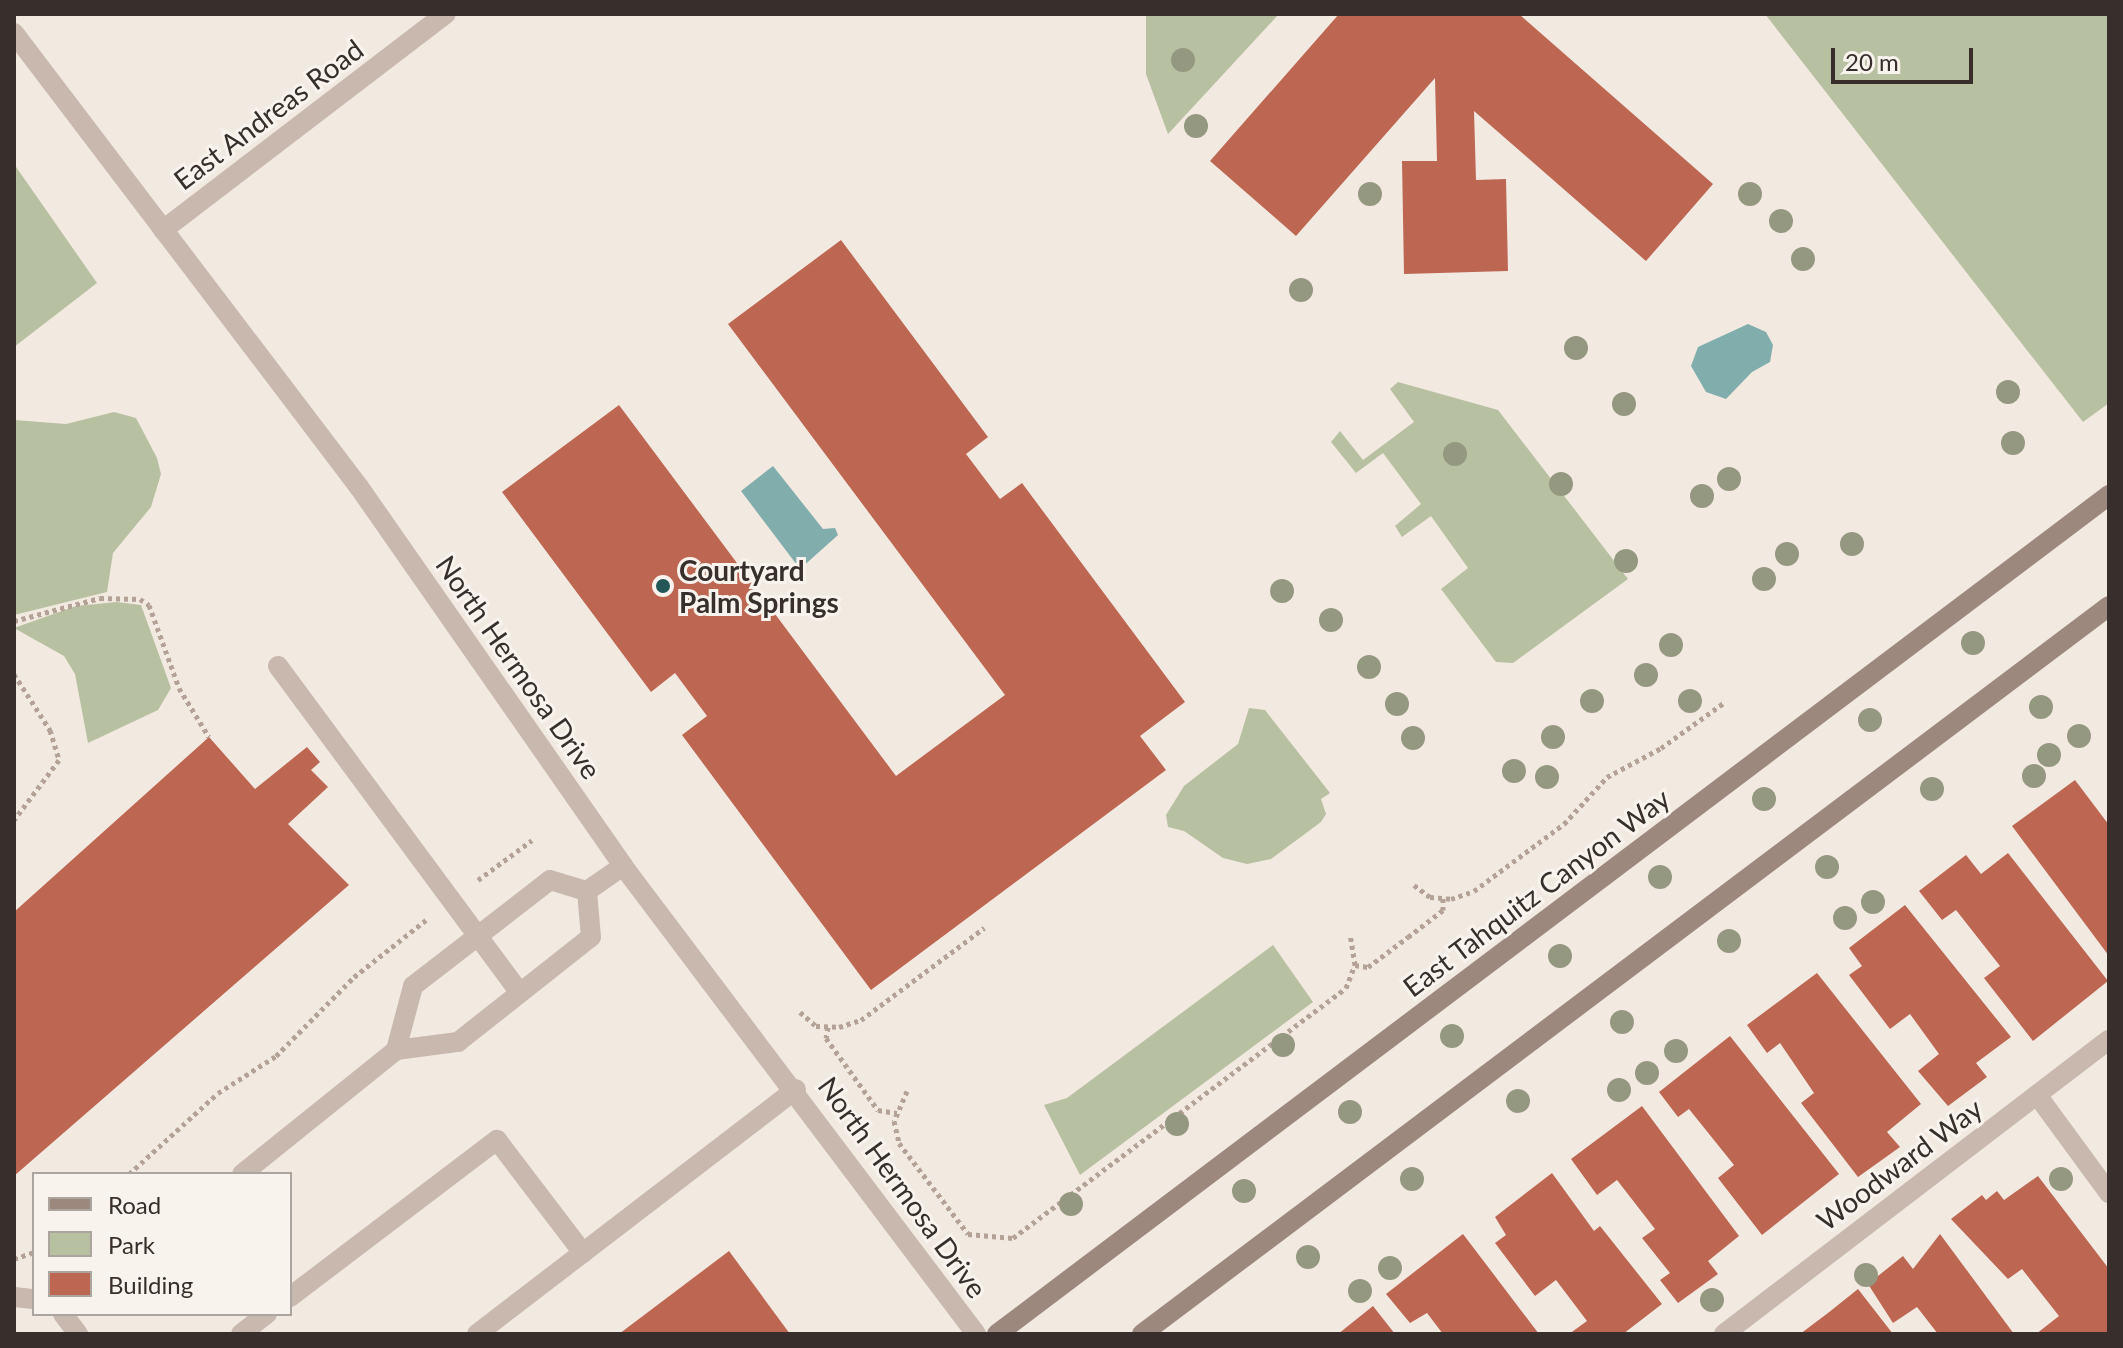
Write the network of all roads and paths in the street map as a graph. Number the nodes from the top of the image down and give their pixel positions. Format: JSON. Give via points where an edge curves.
{"nodes":[{"id":1,"x":446,"y":14,"type":"edge"},
{"id":2,"x":14,"y":33,"type":"edge"},
{"id":3,"x":163,"y":230,"type":"junction"},
{"id":4,"x":2109,"y":495,"type":"edge"},
{"id":5,"x":2109,"y":606,"type":"edge"},
{"id":6,"x":14,"y":621,"type":"edge"},
{"id":7,"x":278,"y":666,"type":"dead end"},
{"id":8,"x":14,"y":674,"type":"edge"},
{"id":9,"x":1725,"y":702,"type":"dead end"},
{"id":10,"x":209,"y":737,"type":"dead end"},
{"id":11,"x":14,"y":820,"type":"edge"},
{"id":12,"x":532,"y":840,"type":"dead end"},
{"id":13,"x":623,"y":866,"type":"junction"},
{"id":14,"x":1414,"y":885,"type":"dead end"},
{"id":15,"x":587,"y":891,"type":"junction"},
{"id":16,"x":1443,"y":898,"type":"junction"},
{"id":17,"x":451,"y":901,"type":"junction"},
{"id":18,"x":984,"y":928,"type":"dead end"},
{"id":19,"x":1350,"y":935,"type":"dead end"},
{"id":20,"x":477,"y":937,"type":"junction"},
{"id":21,"x":1355,"y":965,"type":"junction"},
{"id":22,"x":519,"y":992,"type":"junction"},
{"id":23,"x":800,"y":1012,"type":"dead end"},
{"id":24,"x":828,"y":1027,"type":"junction"},
{"id":25,"x":2109,"y":1040,"type":"edge"},
{"id":26,"x":396,"y":1050,"type":"junction"},
{"id":27,"x":796,"y":1089,"type":"junction"},
{"id":28,"x":907,"y":1091,"type":"dead end"},
{"id":29,"x":2037,"y":1095,"type":"junction"},
{"id":30,"x":897,"y":1113,"type":"junction"},
{"id":31,"x":131,"y":1172,"type":"edge"},
{"id":32,"x":244,"y":1172,"type":"edge"},
{"id":33,"x":2109,"y":1193,"type":"edge"},
{"id":34,"x":583,"y":1253,"type":"junction"},
{"id":35,"x":292,"y":1295,"type":"edge"},
{"id":36,"x":66,"y":1316,"type":"edge"},
{"id":37,"x":264,"y":1316,"type":"edge"},
{"id":38,"x":78,"y":1334,"type":"edge"},
{"id":39,"x":241,"y":1334,"type":"edge"},
{"id":40,"x":477,"y":1334,"type":"edge"},
{"id":41,"x":976,"y":1334,"type":"edge"},
{"id":42,"x":997,"y":1334,"type":"edge"},
{"id":43,"x":1142,"y":1334,"type":"edge"},
{"id":44,"x":1724,"y":1334,"type":"edge"}],
"edges":[{"from":1,"to":3,"type":"street","name":"East Andreas Road"},
{"from":2,"to":3,"type":"street","name":"North Hermosa Drive"},
{"from":3,"to":13,"type":"street","name":"North Hermosa Drive","via":[[359,487]]},
{"from":4,"to":42,"type":"main road","name":"East Tahquitz Canyon Way"},
{"from":5,"to":43,"type":"main road"},
{"from":6,"to":10,"type":"path","via":[[89,600],[140,599],[149,605],[179,688]]},
{"from":7,"to":17,"type":"street"},
{"from":8,"to":11,"type":"path","via":[[50,730],[59,760]]},
{"from":9,"to":16,"type":"path","via":[[1661,748],[1607,777],[1564,824],[1474,891]]},
{"from":12,"to":17,"type":"path"},
{"from":13,"to":15,"type":"street"},
{"from":13,"to":27,"type":"street","name":"North Hermosa Drive"},
{"from":14,"to":16,"type":"path"},
{"from":15,"to":20,"type":"street","via":[[550,880]]},
{"from":15,"to":22,"type":"street","via":[[591,937]]},
{"from":16,"to":21,"type":"path","via":[[1443,910],[1408,937],[1368,967]]},
{"from":17,"to":20,"type":"street"},
{"from":17,"to":31,"type":"path","via":[[354,977],[276,1056],[218,1093]]},
{"from":18,"to":24,"type":"path","via":[[861,1020]]},
{"from":19,"to":21,"type":"path"},
{"from":20,"to":22,"type":"street"},
{"from":20,"to":26,"type":"street","via":[[413,986]]},
{"from":21,"to":30,"type":"path","via":[[1346,988],[1013,1238],[968,1234],[899,1143]]},
{"from":22,"to":26,"type":"street","via":[[458,1042]]},
{"from":23,"to":24,"type":"path","via":[[816,1026]]},
{"from":24,"to":30,"type":"path","via":[[826,1038],[878,1110]]},
{"from":25,"to":29,"type":"street","name":"Woodward Way"},
{"from":26,"to":32,"type":"street"},
{"from":27,"to":34,"type":"street"},
{"from":27,"to":41,"type":"street","name":"North Hermosa Drive"},
{"from":28,"to":30,"type":"path"},
{"from":29,"to":33,"type":"street"},
{"from":29,"to":44,"type":"street","name":"Woodward Way"},
{"from":34,"to":35,"type":"street","via":[[497,1140]]},
{"from":34,"to":40,"type":"street"},
{"from":36,"to":38,"type":"street"},
{"from":37,"to":39,"type":"street"}]}
